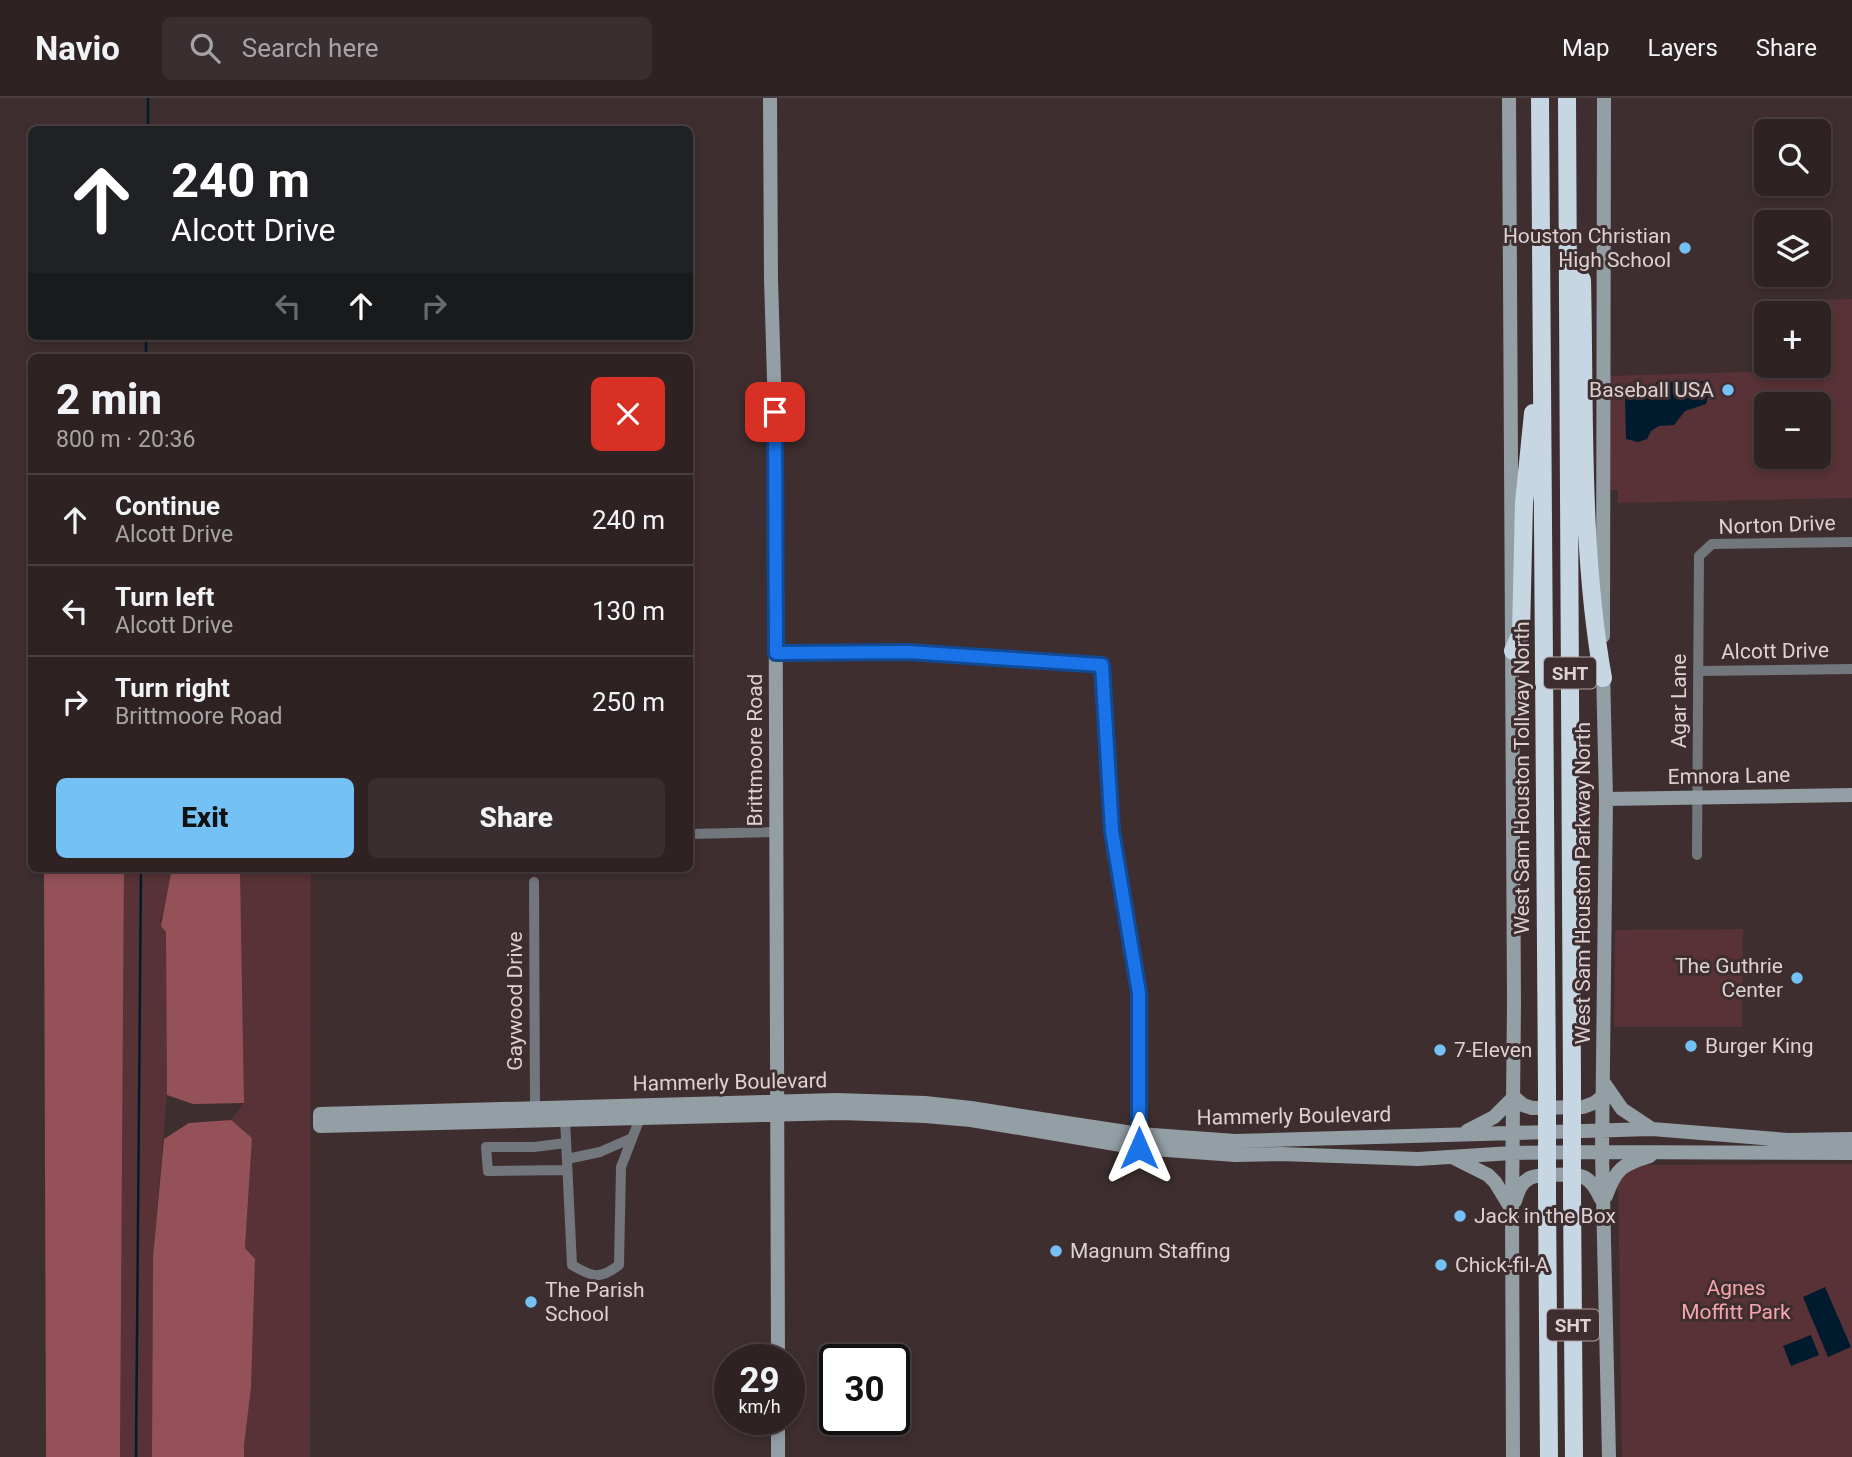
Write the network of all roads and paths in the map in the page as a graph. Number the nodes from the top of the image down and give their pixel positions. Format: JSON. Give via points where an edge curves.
{"nodes":[{"id":1,"x":770,"y":98,"type":"edge"},
{"id":2,"x":1508,"y":98,"type":"edge"},
{"id":3,"x":1540,"y":98,"type":"edge"},
{"id":4,"x":1567,"y":98,"type":"edge"},
{"id":5,"x":1604,"y":98,"type":"edge"},
{"id":6,"x":1568,"y":258,"type":"junction"},
{"id":7,"x":1542,"y":305,"type":"junction"},
{"id":8,"x":1852,"y":542,"type":"edge"},
{"id":9,"x":1704,"y":549,"type":"joint"},
{"id":10,"x":1513,"y":651,"type":"junction"},
{"id":11,"x":776,"y":653,"type":"junction"},
{"id":12,"x":1852,"y":669,"type":"edge"},
{"id":13,"x":1698,"y":671,"type":"junction"},
{"id":14,"x":1603,"y":678,"type":"junction"},
{"id":15,"x":1852,"y":795,"type":"edge"},
{"id":16,"x":1698,"y":796,"type":"junction"},
{"id":17,"x":1606,"y":799,"type":"junction"},
{"id":18,"x":776,"y":832,"type":"junction"},
{"id":19,"x":693,"y":834,"type":"edge"},
{"id":20,"x":1697,"y":855,"type":"dead end"},
{"id":21,"x":534,"y":882,"type":"dead end"},
{"id":22,"x":1603,"y":1090,"type":"junction"},
{"id":23,"x":1514,"y":1097,"type":"junction"},
{"id":24,"x":777,"y":1109,"type":"junction"},
{"id":25,"x":623,"y":1112,"type":"junction"},
{"id":26,"x":535,"y":1114,"type":"junction"},
{"id":27,"x":640,"y":1118,"type":"junction"},
{"id":28,"x":565,"y":1119,"type":"junction"},
{"id":29,"x":320,"y":1120,"type":"dead end"},
{"id":30,"x":1603,"y":1129,"type":"junction"},
{"id":31,"x":1652,"y":1129,"type":"junction"},
{"id":32,"x":1513,"y":1131,"type":"junction"},
{"id":33,"x":1462,"y":1133,"type":"junction"},
{"id":34,"x":632,"y":1138,"type":"junction"},
{"id":35,"x":1852,"y":1139,"type":"edge"},
{"id":36,"x":1139,"y":1141,"type":"junction"},
{"id":37,"x":566,"y":1143,"type":"junction"},
{"id":38,"x":1665,"y":1151,"type":"junction"},
{"id":39,"x":600,"y":1152,"type":"junction"},
{"id":40,"x":1602,"y":1152,"type":"junction"},
{"id":41,"x":1512,"y":1153,"type":"junction"},
{"id":42,"x":1852,"y":1153,"type":"edge"},
{"id":43,"x":1452,"y":1157,"type":"junction"},
{"id":44,"x":624,"y":1158,"type":"junction"},
{"id":45,"x":567,"y":1165,"type":"junction"},
{"id":46,"x":1603,"y":1203,"type":"junction"},
{"id":47,"x":1512,"y":1209,"type":"junction"},
{"id":48,"x":778,"y":1344,"type":"edge"},
{"id":49,"x":778,"y":1435,"type":"edge"},
{"id":50,"x":778,"y":1457,"type":"edge"},
{"id":51,"x":1513,"y":1457,"type":"edge"},
{"id":52,"x":1549,"y":1457,"type":"edge"},
{"id":53,"x":1574,"y":1457,"type":"edge"},
{"id":54,"x":1609,"y":1457,"type":"edge"}],
"edges":[{"from":1,"to":11,"type":"main road","name":"Brittmoore Road"},
{"from":2,"to":10,"type":"main road"},
{"from":3,"to":7,"type":"highway","name":"West Sam Houston Tollway North","number":"SHT"},
{"from":4,"to":6,"type":"highway","number":"SHT"},
{"from":5,"to":14,"type":"main road","name":"West Sam Houston Parkway North"},
{"from":6,"to":14,"type":"highway","via":[[1581,280],[1587,510],[1593,616]]},
{"from":6,"to":53,"type":"highway","number":"SHT","bridge":true},
{"from":7,"to":10,"type":"highway","via":[[1524,503],[1521,633]]},
{"from":7,"to":52,"type":"highway","name":"West Sam Houston Tollway North","number":"SHT","bridge":true},
{"from":8,"to":9,"type":"street","name":"Norton Drive","via":[[1712,544]]},
{"from":9,"to":13,"type":"street","name":"Agar Lane","via":[[1698,566]]},
{"from":10,"to":23,"type":"main road"},
{"from":11,"to":18,"type":"main road","name":"Brittmoore Road"},
{"from":11,"to":36,"type":"street","via":[[908,652],[1102,665],[1112,831],[1139,993]]},
{"from":12,"to":13,"type":"street","name":"Alcott Drive"},
{"from":13,"to":16,"type":"street","name":"Agar Lane"},
{"from":14,"to":17,"type":"main road","name":"West Sam Houston Parkway North"},
{"from":15,"to":16,"type":"main road","name":"Emnora Lane"},
{"from":16,"to":17,"type":"main road","name":"Emnora Lane"},
{"from":16,"to":20,"type":"street","name":"Agar Lane"},
{"from":17,"to":22,"type":"main road","name":"West Sam Houston Parkway North"},
{"from":18,"to":19,"type":"street"},
{"from":18,"to":24,"type":"main road","name":"Brittmoore Road"},
{"from":21,"to":26,"type":"street","name":"Gaywood Drive"},
{"from":22,"to":23,"type":"main road","via":[[1594,1103],[1583,1107],[1532,1108]]},
{"from":22,"to":30,"type":"main road","name":"West Sam Houston Parkway North"},
{"from":22,"to":31,"type":"main road"},
{"from":23,"to":32,"type":"main road"},
{"from":23,"to":33,"type":"main road","via":[[1489,1121]]},
{"from":24,"to":25,"type":"main road","name":"Hammerly Boulevard"},
{"from":24,"to":27,"type":"main road","name":"Hammerly Boulevard"},
{"from":24,"to":36,"type":"main road","name":"Hammerly Boulevard","via":[[960,1119]]},
{"from":24,"to":48,"type":"main road","name":"Brittmoore Road"},
{"from":25,"to":26,"type":"main road","name":"Hammerly Boulevard"},
{"from":25,"to":27,"type":"main road","name":"Hammerly Boulevard"},
{"from":25,"to":28,"type":"main road","name":"Hammerly Boulevard"},
{"from":26,"to":28,"type":"main road","name":"Hammerly Boulevard"},
{"from":26,"to":29,"type":"main road","name":"Hammerly Boulevard"},
{"from":27,"to":34,"type":"street"},
{"from":28,"to":37,"type":"street"},
{"from":30,"to":31,"type":"main road","name":"Hammerly Boulevard"},
{"from":30,"to":32,"type":"main road","name":"Hammerly Boulevard"},
{"from":30,"to":40,"type":"main road","name":"West Sam Houston Parkway North"},
{"from":31,"to":35,"type":"main road","name":"Hammerly Boulevard","via":[[1788,1140]]},
{"from":32,"to":33,"type":"main road","name":"Hammerly Boulevard"},
{"from":32,"to":41,"type":"main road"},
{"from":33,"to":36,"type":"main road","name":"Hammerly Boulevard"},
{"from":34,"to":39,"type":"street"},
{"from":34,"to":44,"type":"street"},
{"from":36,"to":43,"type":"main road","name":"Hammerly Boulevard","via":[[1235,1155]]},
{"from":37,"to":45,"type":"street"},
{"from":37,"to":45,"type":"street","via":[[486,1147],[488,1171]]},
{"from":38,"to":40,"type":"main road","name":"Hammerly Boulevard"},
{"from":38,"to":42,"type":"main road","name":"Hammerly Boulevard"},
{"from":38,"to":46,"type":"main road","via":[[1620,1168]]},
{"from":39,"to":44,"type":"street"},
{"from":39,"to":45,"type":"street"},
{"from":40,"to":41,"type":"main road","name":"Hammerly Boulevard"},
{"from":40,"to":46,"type":"main road","name":"West Sam Houston Parkway North"},
{"from":41,"to":43,"type":"main road","name":"Hammerly Boulevard"},
{"from":41,"to":47,"type":"main road"},
{"from":43,"to":47,"type":"main road","via":[[1495,1182]]},
{"from":44,"to":45,"type":"street","via":[[619,1265],[607,1274],[589,1275],[572,1265]]},
{"from":46,"to":47,"type":"main road","via":[[1596,1186],[1579,1174],[1537,1175],[1521,1186]]},
{"from":46,"to":54,"type":"main road","name":"West Sam Houston Parkway North"},
{"from":47,"to":51,"type":"main road"},
{"from":49,"to":50,"type":"main road"}]}
